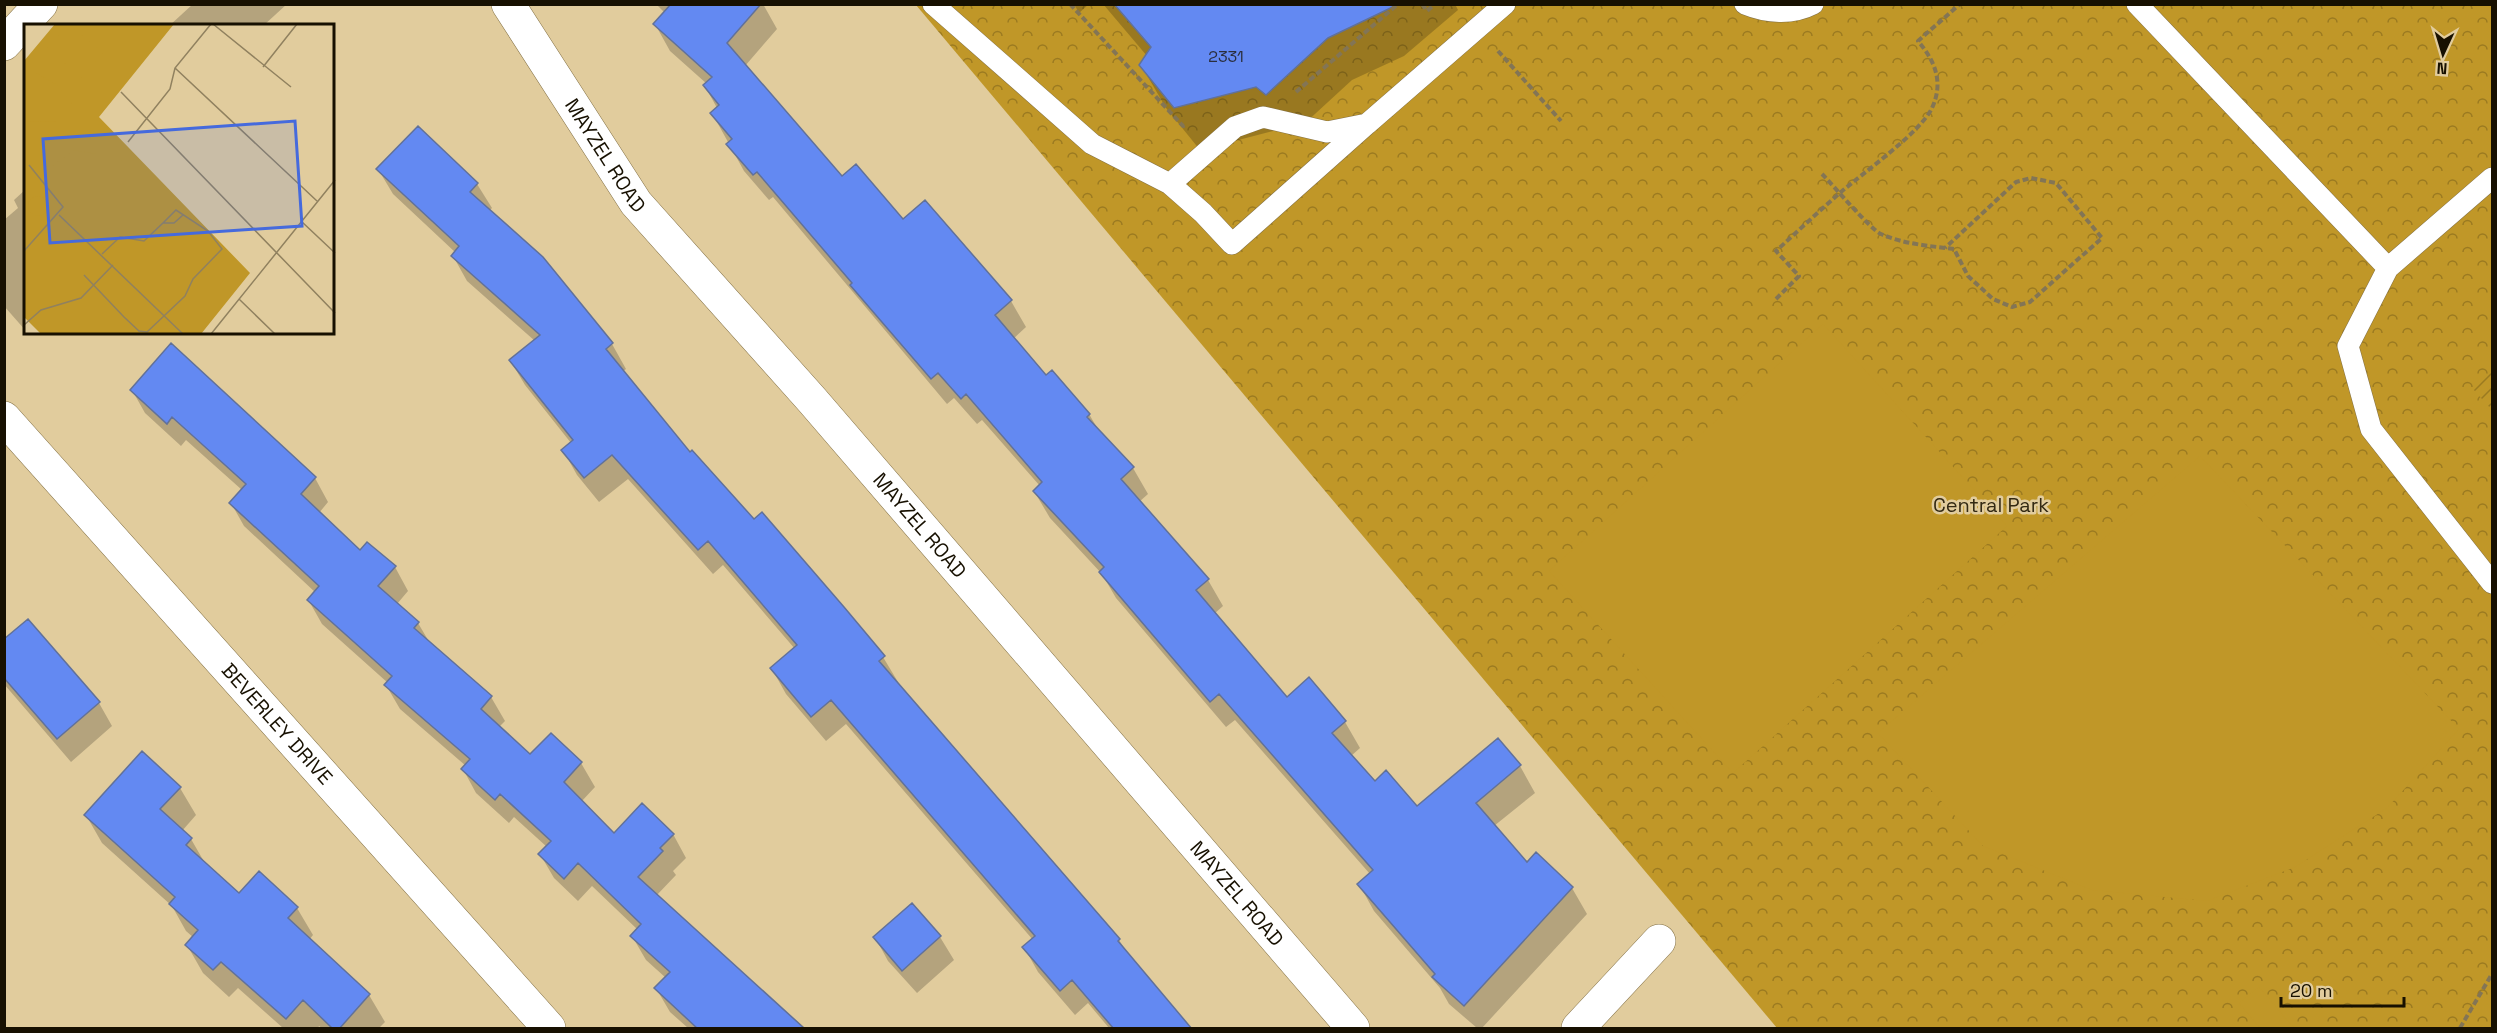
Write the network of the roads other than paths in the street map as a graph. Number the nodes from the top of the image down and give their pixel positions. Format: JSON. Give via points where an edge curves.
{"nodes":[{"id":1,"x":41,"y":4,"type":"edge"},
{"id":2,"x":508,"y":4,"type":"edge"},
{"id":3,"x":933,"y":4,"type":"edge"},
{"id":4,"x":1505,"y":4,"type":"edge"},
{"id":5,"x":1745,"y":4,"type":"edge"},
{"id":6,"x":1813,"y":4,"type":"edge"},
{"id":7,"x":2137,"y":4,"type":"edge"},
{"id":8,"x":4,"y":44,"type":"edge"},
{"id":9,"x":1366,"y":124,"type":"junction"},
{"id":10,"x":2493,"y":178,"type":"edge"},
{"id":11,"x":1170,"y":184,"type":"junction"},
{"id":12,"x":2388,"y":268,"type":"junction"},
{"id":13,"x":4,"y":418,"type":"edge"},
{"id":14,"x":2493,"y":583,"type":"edge"},
{"id":15,"x":1659,"y":941,"type":"dead end"},
{"id":16,"x":549,"y":1029,"type":"edge"},
{"id":17,"x":1353,"y":1029,"type":"edge"},
{"id":18,"x":1578,"y":1029,"type":"edge"}],
"edges":[{"from":1,"to":8,"type":"street"},
{"from":2,"to":17,"type":"street","name":"MAYZEL ROAD","via":[[636,202],[812,400]]},
{"from":3,"to":11,"type":"lane","via":[[1092,144]]},
{"from":4,"to":9,"type":"lane"},
{"from":5,"to":6,"type":"lane","via":[[1781,12],[1802,10]]},
{"from":7,"to":12,"type":"lane"},
{"from":9,"to":11,"type":"lane","via":[[1328,132],[1263,117],[1235,127]]},
{"from":9,"to":11,"type":"lane","via":[[1232,244]]},
{"from":10,"to":12,"type":"lane"},
{"from":12,"to":14,"type":"lane","via":[[2348,346],[2371,429]]},
{"from":13,"to":16,"type":"street","name":"BEVERLEY DRIVE"},
{"from":15,"to":18,"type":"street"}]}
